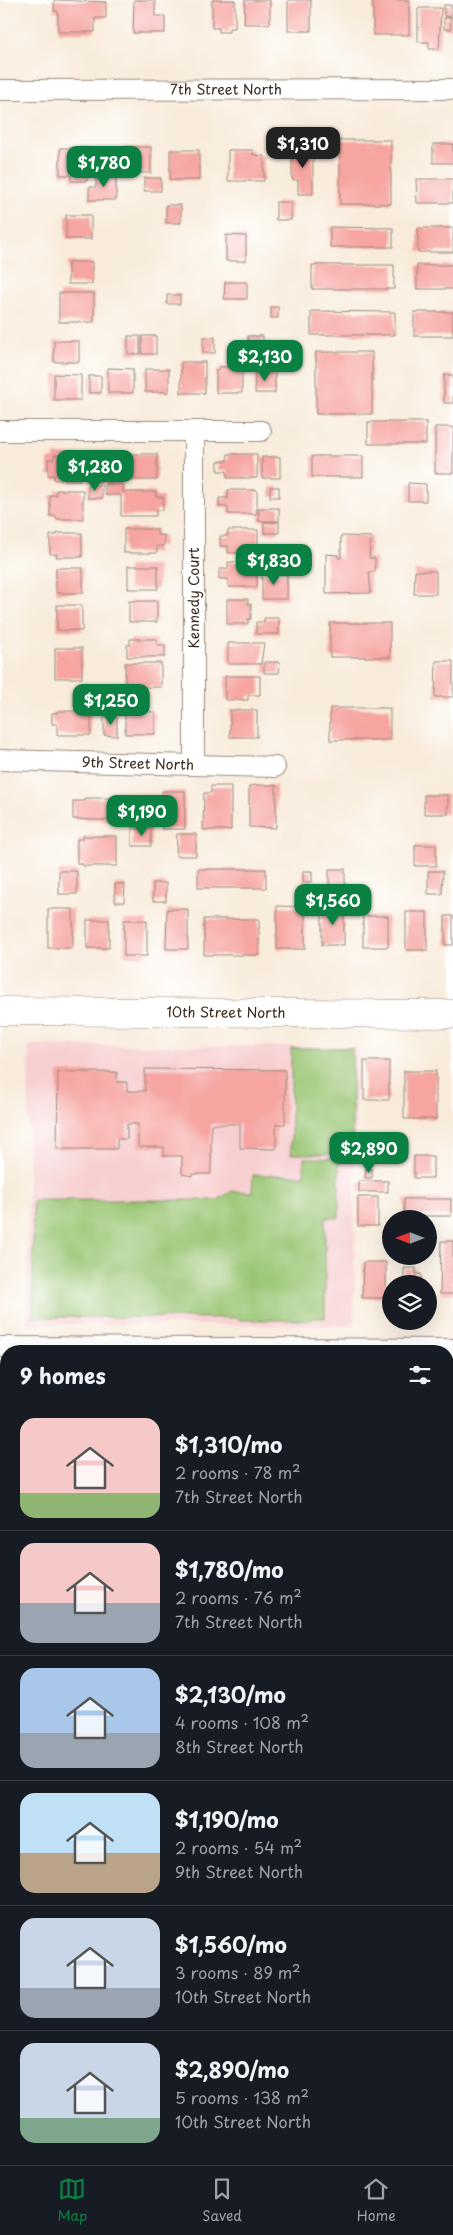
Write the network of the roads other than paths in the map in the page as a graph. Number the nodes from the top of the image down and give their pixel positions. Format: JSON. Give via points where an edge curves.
{"nodes":[{"id":1,"x":453,"y":89,"type":"edge"},
{"id":2,"x":0,"y":90,"type":"edge"},
{"id":3,"x":0,"y":430,"type":"edge"},
{"id":4,"x":261,"y":431,"type":"dead end"},
{"id":5,"x":194,"y":432,"type":"junction"},
{"id":6,"x":0,"y":760,"type":"edge"},
{"id":7,"x":194,"y":765,"type":"junction"},
{"id":8,"x":275,"y":767,"type":"dead end"},
{"id":9,"x":0,"y":1011,"type":"edge"},
{"id":10,"x":453,"y":1014,"type":"edge"}],
"edges":[{"from":1,"to":2,"type":"street","name":"7th Street North"},
{"from":3,"to":5,"type":"street"},
{"from":4,"to":5,"type":"street"},
{"from":5,"to":7,"type":"street","name":"Kennedy Court"},
{"from":6,"to":7,"type":"street","name":"9th Street North"},
{"from":7,"to":8,"type":"street","name":"9th Street North"},
{"from":9,"to":10,"type":"main road","name":"10th Street North"}]}
